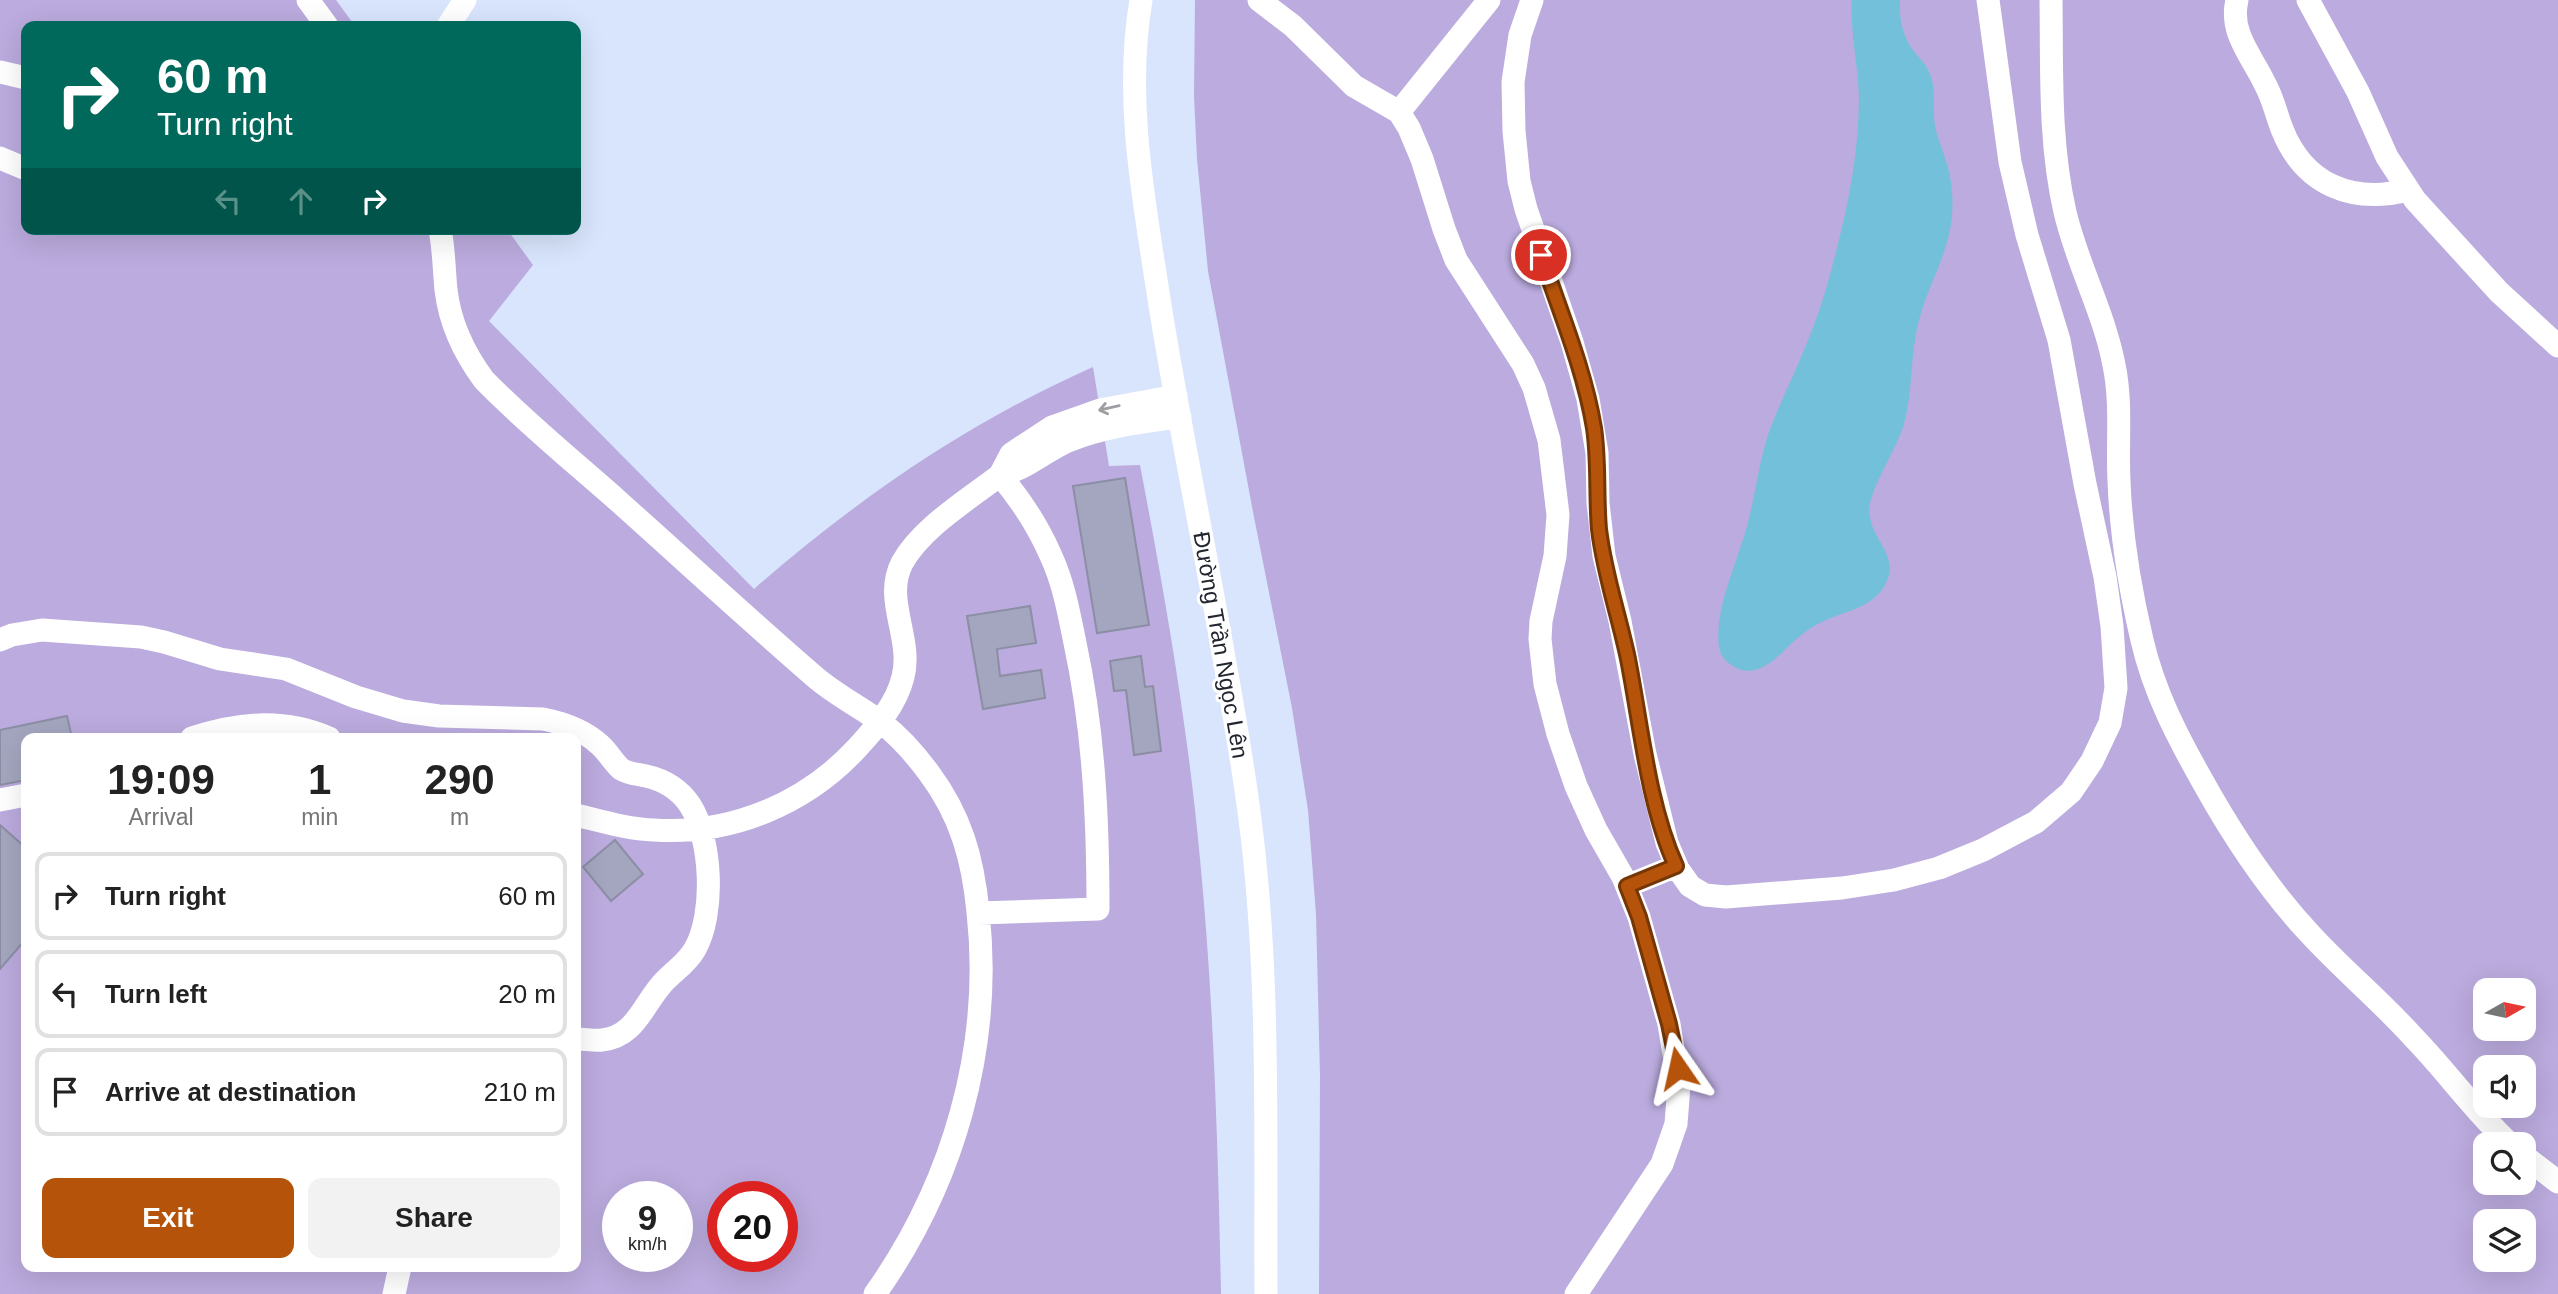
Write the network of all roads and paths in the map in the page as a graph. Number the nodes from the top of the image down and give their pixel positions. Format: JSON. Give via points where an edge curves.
{"nodes":[{"id":1,"x":308,"y":0,"type":"edge"},
{"id":2,"x":465,"y":0,"type":"edge"},
{"id":3,"x":1141,"y":0,"type":"edge"},
{"id":4,"x":1259,"y":0,"type":"edge"},
{"id":5,"x":1489,"y":0,"type":"edge"},
{"id":6,"x":1532,"y":0,"type":"edge"},
{"id":7,"x":1987,"y":0,"type":"edge"},
{"id":8,"x":2051,"y":0,"type":"edge"},
{"id":9,"x":2236,"y":0,"type":"edge"},
{"id":10,"x":2308,"y":0,"type":"edge"},
{"id":11,"x":323,"y":21,"type":"edge"},
{"id":12,"x":451,"y":21,"type":"edge"},
{"id":13,"x":0,"y":72,"type":"edge"},
{"id":14,"x":21,"y":77,"type":"edge"},
{"id":15,"x":1398,"y":112,"type":"junction"},
{"id":16,"x":0,"y":158,"type":"edge"},
{"id":17,"x":21,"y":167,"type":"edge"},
{"id":18,"x":2408,"y":190,"type":"junction"},
{"id":19,"x":441,"y":235,"type":"edge"},
{"id":20,"x":2558,"y":346,"type":"edge"},
{"id":21,"x":1178,"y":406,"type":"junction"},
{"id":22,"x":1000,"y":475,"type":"junction"},
{"id":23,"x":2135,"y":603,"type":"junction"},
{"id":24,"x":2109,"y":608,"type":"junction"},
{"id":25,"x":0,"y":640,"type":"edge"},
{"id":26,"x":880,"y":722,"type":"junction"},
{"id":27,"x":209,"y":733,"type":"edge"},
{"id":28,"x":315,"y":733,"type":"edge"},
{"id":29,"x":21,"y":797,"type":"edge"},
{"id":30,"x":0,"y":800,"type":"edge"},
{"id":31,"x":581,"y":816,"type":"edge"},
{"id":32,"x":700,"y":828,"type":"junction"},
{"id":33,"x":1676,"y":866,"type":"junction"},
{"id":34,"x":1627,"y":886,"type":"junction"},
{"id":35,"x":978,"y":914,"type":"junction"},
{"id":36,"x":581,"y":1039,"type":"edge"},
{"id":37,"x":2498,"y":1132,"type":"edge"},
{"id":38,"x":2536,"y":1165,"type":"edge"},
{"id":39,"x":2558,"y":1182,"type":"edge"},
{"id":40,"x":399,"y":1272,"type":"edge"},
{"id":41,"x":394,"y":1294,"type":"edge"},
{"id":42,"x":875,"y":1294,"type":"edge"},
{"id":43,"x":1266,"y":1294,"type":"edge"},
{"id":44,"x":1576,"y":1294,"type":"edge"}],
"edges":[{"from":1,"to":11,"type":"street"},
{"from":2,"to":12,"type":"street"},
{"from":3,"to":21,"type":"street","name":"Đường Trần Ngọc Lên","via":[[1134,55],[1138,156]]},
{"from":4,"to":15,"type":"street","via":[[1293,26],[1354,86]]},
{"from":5,"to":15,"type":"street"},
{"from":6,"to":33,"type":"street","via":[[1520,34],[1513,82],[1520,181],[1588,399],[1604,555],[1656,801]]},
{"from":7,"to":24,"type":"street","via":[[2010,162],[2064,362]]},
{"from":8,"to":23,"type":"street","via":[[2052,118],[2058,179],[2074,246],[2114,365],[2121,503]]},
{"from":9,"to":18,"type":"street","via":[[2238,36],[2268,89],[2289,145],[2304,166],[2345,191],[2374,195]]},
{"from":10,"to":18,"type":"street"},
{"from":13,"to":14,"type":"street"},
{"from":15,"to":34,"type":"street","via":[[1416,143],[1456,260],[1515,349],[1543,414],[1558,516],[1541,621],[1545,684],[1576,786]]},
{"from":16,"to":17,"type":"street"},
{"from":18,"to":20,"type":"street","via":[[2499,292]]},
{"from":19,"to":26,"type":"street","via":[[449,310],[462,347],[484,380],[818,679]]},
{"from":21,"to":22,"type":"street","via":[[1100,410],[1052,427],[1011,454]]},
{"from":21,"to":43,"type":"street","name":"Đường Trần Ngọc Lên","via":[[1252,832],[1264,1004]]},
{"from":22,"to":26,"type":"street","via":[[923,536],[898,571],[895,593],[905,647],[904,673]]},
{"from":22,"to":35,"type":"street","via":[[1040,532],[1069,611],[1092,751],[1098,909]]},
{"from":23,"to":24,"type":"street"},
{"from":23,"to":37,"type":"street","via":[[2150,669],[2171,723],[2242,846],[2308,932],[2414,1037]]},
{"from":24,"to":33,"type":"street","via":[[2116,688],[2110,723],[2078,783],[2028,826],[1928,871],[1842,888],[1714,897],[1690,886]]},
{"from":25,"to":32,"type":"street","via":[[42,630],[141,637],[219,659],[286,669],[403,711],[559,722],[588,735],[622,769],[669,785],[688,802]]},
{"from":26,"to":32,"type":"street","via":[[832,772],[788,803],[742,820]]},
{"from":26,"to":35,"type":"street","via":[[916,755],[955,816],[965,839]]},
{"from":27,"to":28,"type":"street","via":[[266,724]]},
{"from":29,"to":30,"type":"street"},
{"from":31,"to":32,"type":"street","via":[[654,830]]},
{"from":32,"to":36,"type":"street","via":[[709,860],[704,921],[695,950],[624,1033],[605,1040]]},
{"from":33,"to":34,"type":"street"},
{"from":34,"to":44,"type":"street","via":[[1669,1024],[1679,1103],[1662,1164]]},
{"from":35,"to":42,"type":"street","via":[[981,999],[964,1102],[923,1213]]},
{"from":38,"to":39,"type":"street"},
{"from":40,"to":41,"type":"street"}]}
